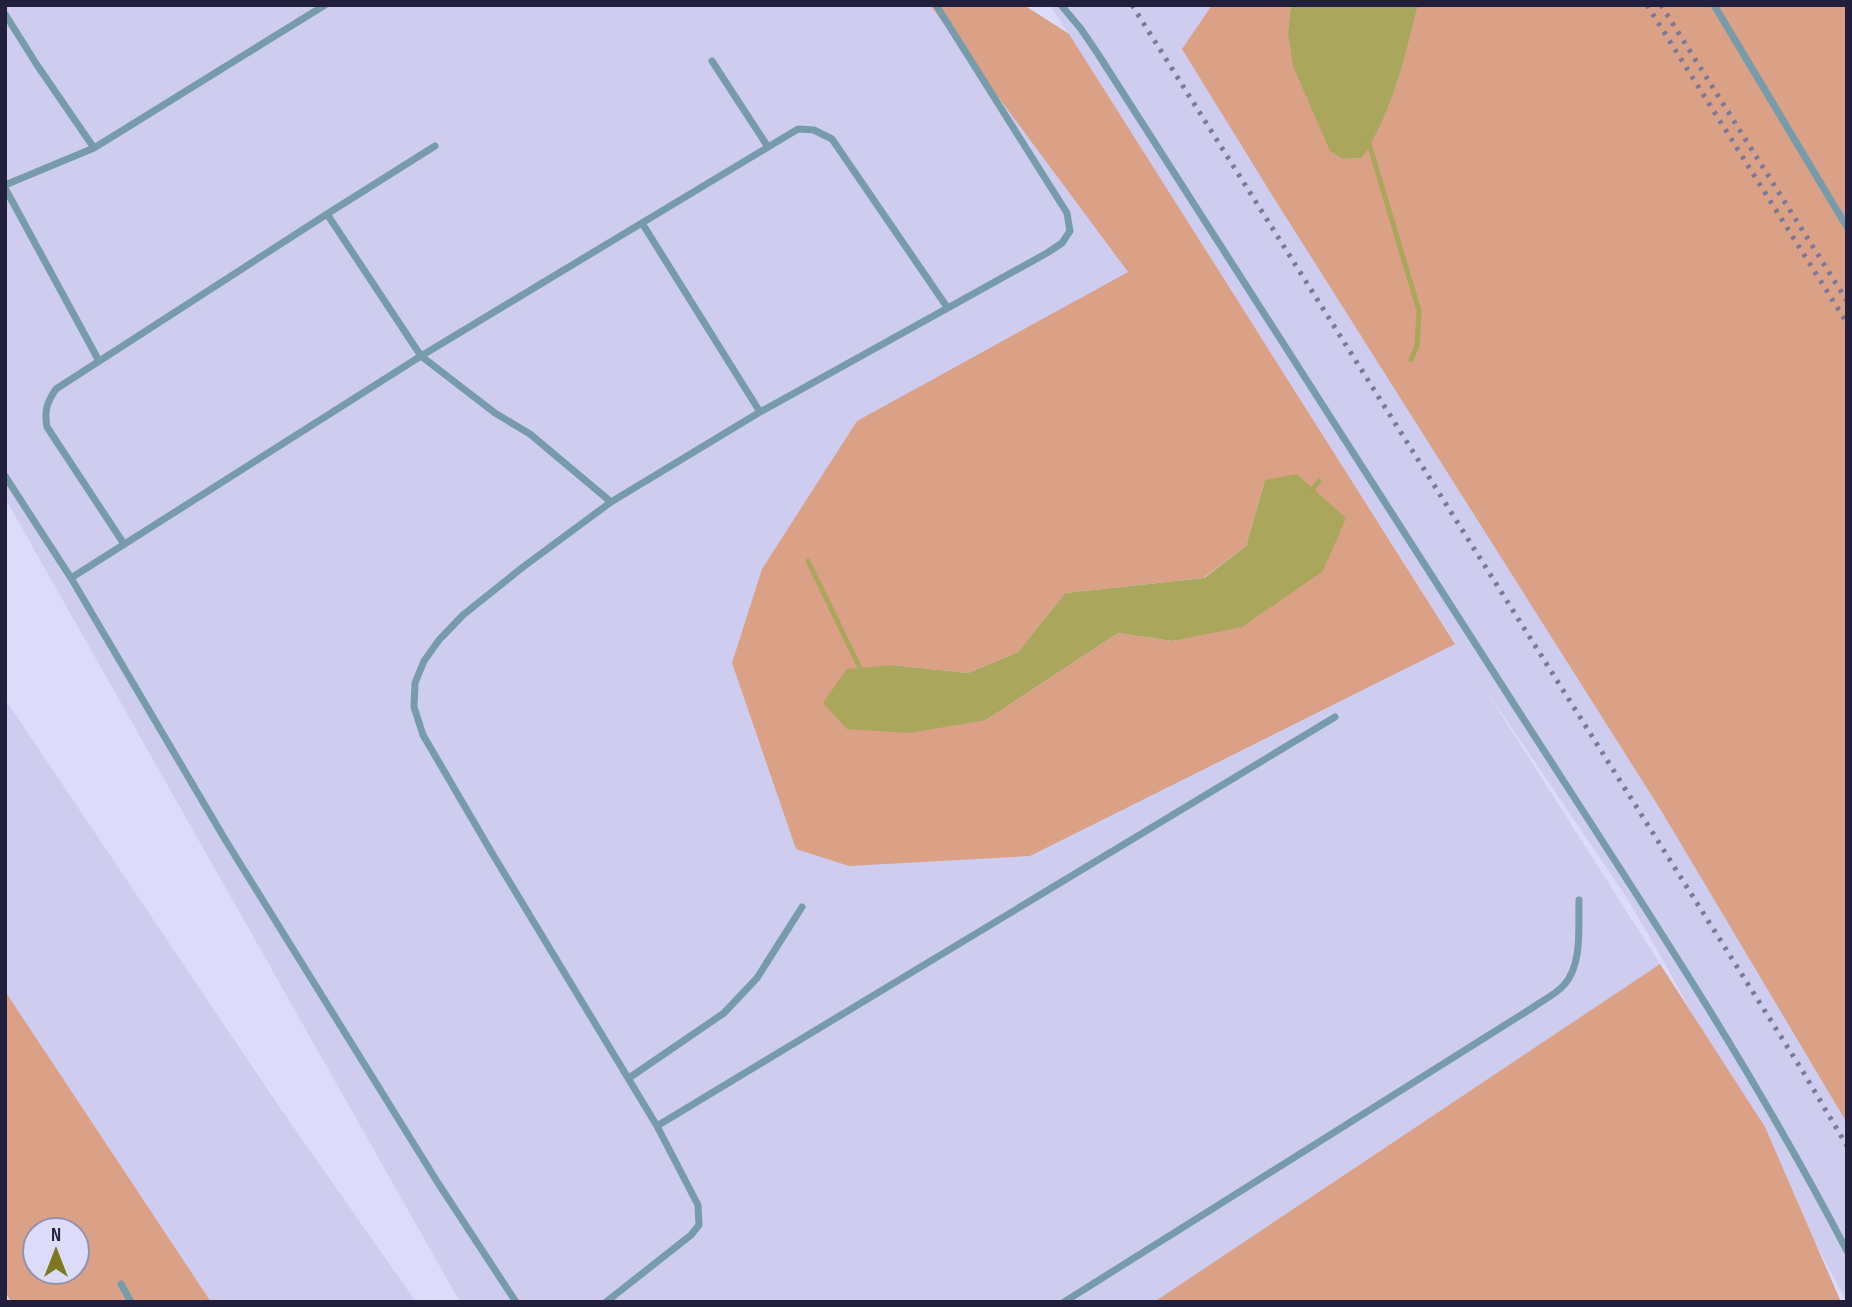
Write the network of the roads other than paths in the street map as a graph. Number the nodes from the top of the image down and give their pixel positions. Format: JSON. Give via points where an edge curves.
{"nodes":[{"id":1,"x":325,"y":5,"type":"edge"},
{"id":2,"x":936,"y":5,"type":"edge"},
{"id":3,"x":1061,"y":5,"type":"edge"},
{"id":4,"x":1714,"y":5,"type":"edge"},
{"id":5,"x":5,"y":14,"type":"edge"},
{"id":6,"x":712,"y":61,"type":"dead end"},
{"id":7,"x":435,"y":146,"type":"dead end"},
{"id":8,"x":768,"y":147,"type":"junction"},
{"id":9,"x":93,"y":148,"type":"junction"},
{"id":10,"x":5,"y":186,"type":"edge"},
{"id":11,"x":327,"y":214,"type":"junction"},
{"id":12,"x":642,"y":223,"type":"junction"},
{"id":13,"x":1847,"y":227,"type":"edge"},
{"id":14,"x":947,"y":307,"type":"junction"},
{"id":15,"x":421,"y":356,"type":"junction"},
{"id":16,"x":99,"y":361,"type":"junction"},
{"id":17,"x":760,"y":412,"type":"junction"},
{"id":18,"x":5,"y":476,"type":"edge"},
{"id":19,"x":611,"y":502,"type":"junction"},
{"id":20,"x":124,"y":544,"type":"junction"},
{"id":21,"x":71,"y":578,"type":"junction"},
{"id":22,"x":1335,"y":717,"type":"dead end"},
{"id":23,"x":1579,"y":900,"type":"dead end"},
{"id":24,"x":802,"y":907,"type":"dead end"},
{"id":25,"x":629,"y":1078,"type":"junction"},
{"id":26,"x":657,"y":1126,"type":"junction"},
{"id":27,"x":1847,"y":1251,"type":"edge"},
{"id":28,"x":121,"y":1284,"type":"dead end"},
{"id":29,"x":131,"y":1302,"type":"edge"},
{"id":30,"x":516,"y":1302,"type":"edge"},
{"id":31,"x":606,"y":1302,"type":"edge"},
{"id":32,"x":1063,"y":1302,"type":"edge"}],
"edges":[{"from":1,"to":9,"type":"lane"},
{"from":2,"to":14,"type":"lane","via":[[1067,213],[1070,231],[1047,253]]},
{"from":3,"to":27,"type":"lane","via":[[1098,54],[1644,904],[1758,1090]]},
{"from":4,"to":13,"type":"lane"},
{"from":5,"to":9,"type":"lane"},
{"from":6,"to":8,"type":"lane"},
{"from":7,"to":11,"type":"lane"},
{"from":8,"to":12,"type":"lane"},
{"from":8,"to":14,"type":"lane","via":[[798,129],[814,130],[832,139]]},
{"from":9,"to":10,"type":"lane"},
{"from":10,"to":16,"type":"lane"},
{"from":11,"to":15,"type":"lane"},
{"from":11,"to":16,"type":"lane"},
{"from":12,"to":15,"type":"lane"},
{"from":12,"to":17,"type":"lane"},
{"from":14,"to":17,"type":"lane"},
{"from":15,"to":19,"type":"lane","via":[[530,434]]},
{"from":15,"to":20,"type":"lane"},
{"from":16,"to":20,"type":"lane","via":[[56,389],[44,413],[47,427]]},
{"from":17,"to":19,"type":"lane"},
{"from":18,"to":21,"type":"lane"},
{"from":19,"to":25,"type":"lane","via":[[463,615],[424,660],[415,683],[414,707],[423,735],[443,770]]},
{"from":20,"to":21,"type":"lane"},
{"from":21,"to":30,"type":"lane","via":[[226,841]]},
{"from":22,"to":26,"type":"lane"},
{"from":23,"to":32,"type":"lane","via":[[1574,970],[1563,986]]},
{"from":24,"to":25,"type":"lane","via":[[757,978],[724,1013]]},
{"from":25,"to":26,"type":"lane"},
{"from":26,"to":31,"type":"lane","via":[[698,1205],[699,1225]]},
{"from":28,"to":29,"type":"lane"}]}
